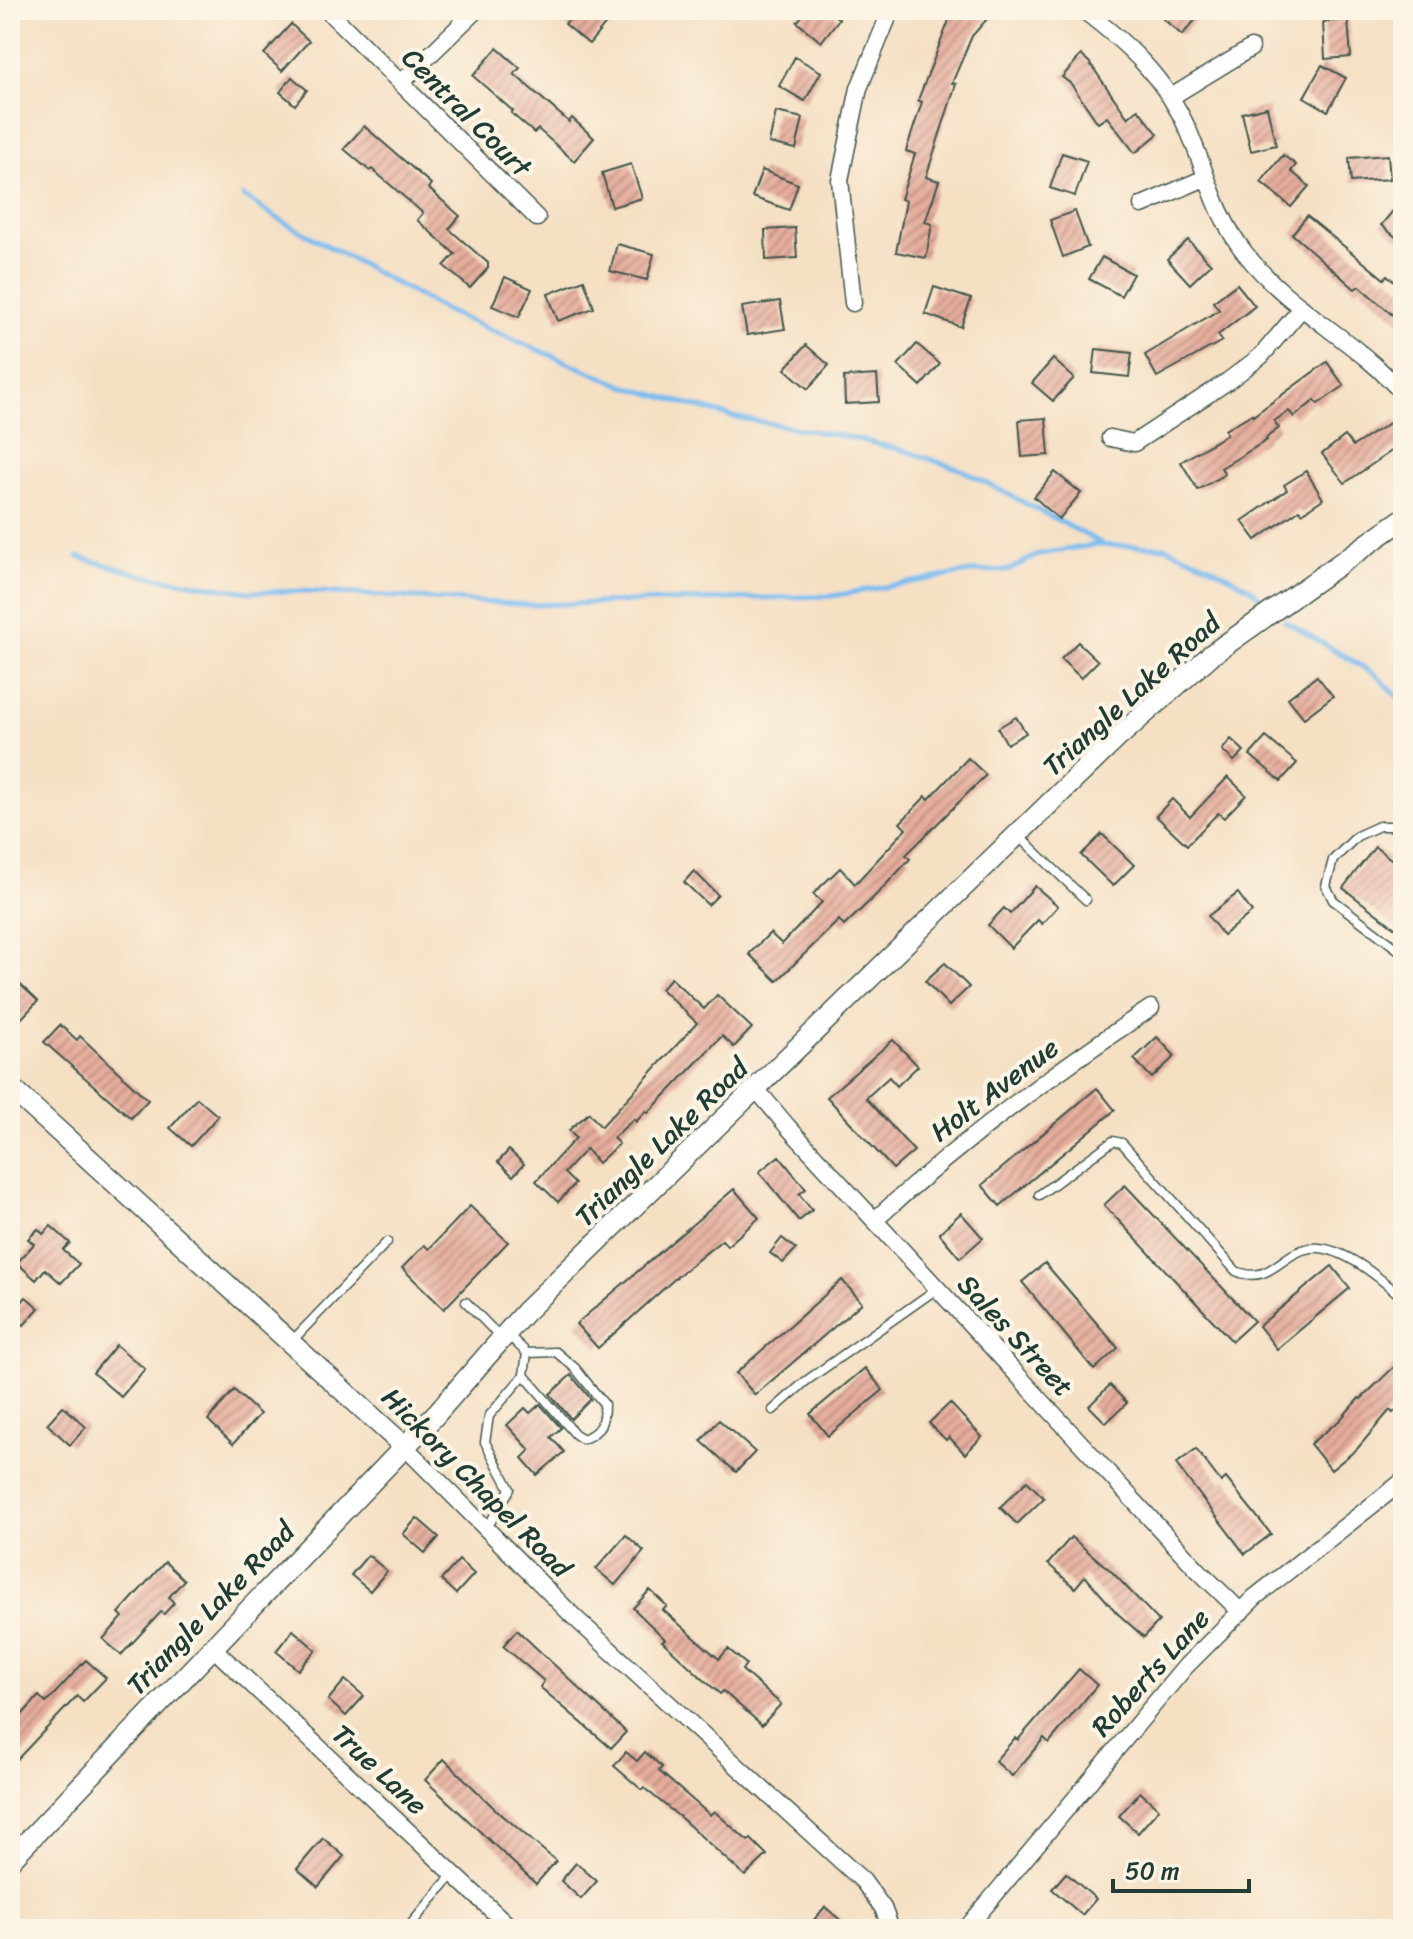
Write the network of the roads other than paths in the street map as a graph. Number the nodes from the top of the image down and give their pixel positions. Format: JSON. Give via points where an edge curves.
{"nodes":[{"id":1,"x":327,"y":10,"type":"edge"},
{"id":2,"x":476,"y":10,"type":"edge"},
{"id":3,"x":891,"y":10,"type":"edge"},
{"id":4,"x":1083,"y":10,"type":"edge"},
{"id":5,"x":1251,"y":48,"type":"dead end"},
{"id":6,"x":401,"y":83,"type":"junction"},
{"id":7,"x":1171,"y":97,"type":"junction"},
{"id":8,"x":1205,"y":178,"type":"junction"},
{"id":9,"x":1142,"y":205,"type":"dead end"},
{"id":10,"x":537,"y":218,"type":"dead end"},
{"id":11,"x":853,"y":303,"type":"dead end"},
{"id":12,"x":1302,"y":308,"type":"junction"},
{"id":13,"x":1403,"y":394,"type":"edge"},
{"id":14,"x":1110,"y":438,"type":"dead end"},
{"id":15,"x":1403,"y":519,"type":"edge"},
{"id":16,"x":1018,"y":835,"type":"junction"},
{"id":17,"x":1403,"y":835,"type":"edge"},
{"id":18,"x":1086,"y":900,"type":"dead end"},
{"id":19,"x":1403,"y":953,"type":"edge"},
{"id":20,"x":1151,"y":1008,"type":"dead end"},
{"id":21,"x":10,"y":1087,"type":"edge"},
{"id":22,"x":756,"y":1089,"type":"junction"},
{"id":23,"x":1039,"y":1195,"type":"dead end"},
{"id":24,"x":875,"y":1220,"type":"junction"},
{"id":25,"x":387,"y":1242,"type":"dead end"},
{"id":26,"x":938,"y":1288,"type":"junction"},
{"id":27,"x":1403,"y":1298,"type":"edge"},
{"id":28,"x":466,"y":1302,"type":"dead end"},
{"id":29,"x":504,"y":1336,"type":"junction"},
{"id":30,"x":291,"y":1343,"type":"junction"},
{"id":31,"x":527,"y":1353,"type":"junction"},
{"id":32,"x":524,"y":1375,"type":"junction"},
{"id":33,"x":773,"y":1410,"type":"dead end"},
{"id":34,"x":405,"y":1447,"type":"junction"},
{"id":35,"x":1403,"y":1481,"type":"edge"},
{"id":36,"x":486,"y":1529,"type":"junction"},
{"id":37,"x":1241,"y":1612,"type":"junction"},
{"id":38,"x":212,"y":1647,"type":"junction"},
{"id":39,"x":10,"y":1860,"type":"edge"},
{"id":40,"x":453,"y":1874,"type":"junction"},
{"id":41,"x":407,"y":1929,"type":"edge"},
{"id":42,"x":512,"y":1929,"type":"edge"},
{"id":43,"x":891,"y":1929,"type":"edge"},
{"id":44,"x":966,"y":1929,"type":"edge"}],
"edges":[{"from":1,"to":6,"type":"street","name":"Central Court"},
{"from":2,"to":6,"type":"street"},
{"from":3,"to":11,"type":"street","via":[[859,88],[840,180]]},
{"from":4,"to":7,"type":"street","via":[[1130,47]]},
{"from":5,"to":7,"type":"street"},
{"from":6,"to":10,"type":"street","name":"Central Court"},
{"from":7,"to":8,"type":"street"},
{"from":8,"to":9,"type":"street"},
{"from":8,"to":12,"type":"street","via":[[1242,250]]},
{"from":12,"to":13,"type":"street"},
{"from":12,"to":14,"type":"street","via":[[1261,356],[1228,381],[1134,443]]},
{"from":15,"to":16,"type":"street","name":"Triangle Lake Road","via":[[1211,655]]},
{"from":16,"to":18,"type":"lane"},
{"from":16,"to":22,"type":"street","name":"Triangle Lake Road"},
{"from":17,"to":19,"type":"lane","via":[[1392,826],[1379,826],[1357,836],[1333,860],[1326,886],[1333,900]]},
{"from":20,"to":24,"type":"street","name":"Holt Avenue","via":[[1023,1097]]},
{"from":21,"to":30,"type":"street","name":"Hickory Chapel Road"},
{"from":22,"to":24,"type":"street","name":"Sales Street"},
{"from":22,"to":29,"type":"street","name":"Triangle Lake Road"},
{"from":23,"to":27,"type":"lane","via":[[1113,1141],[1122,1143],[1245,1276],[1259,1276],[1310,1248],[1339,1254],[1372,1271]]},
{"from":24,"to":26,"type":"street","name":"Sales Street"},
{"from":25,"to":30,"type":"lane"},
{"from":26,"to":33,"type":"lane"},
{"from":26,"to":37,"type":"street","name":"Sales Street"},
{"from":28,"to":29,"type":"lane"},
{"from":29,"to":31,"type":"lane"},
{"from":29,"to":34,"type":"street","name":"Triangle Lake Road"},
{"from":30,"to":34,"type":"street","name":"Hickory Chapel Road"},
{"from":31,"to":32,"type":"lane"},
{"from":31,"to":32,"type":"lane","via":[[556,1352],[575,1368],[604,1404],[601,1426],[583,1439],[575,1434]]},
{"from":32,"to":36,"type":"lane","via":[[489,1416],[485,1442],[510,1489]]},
{"from":34,"to":36,"type":"street","name":"Hickory Chapel Road"},
{"from":34,"to":38,"type":"street","name":"Triangle Lake Road"},
{"from":35,"to":37,"type":"street","name":"Roberts Lane"},
{"from":36,"to":43,"type":"street","name":"Hickory Chapel Road","via":[[573,1616],[863,1881]]},
{"from":37,"to":44,"type":"street","name":"Roberts Lane","via":[[1158,1698]]},
{"from":38,"to":39,"type":"street","name":"Triangle Lake Road"},
{"from":38,"to":40,"type":"street","name":"True Lane"},
{"from":40,"to":41,"type":"lane"},
{"from":40,"to":42,"type":"street","name":"True Lane"}]}
